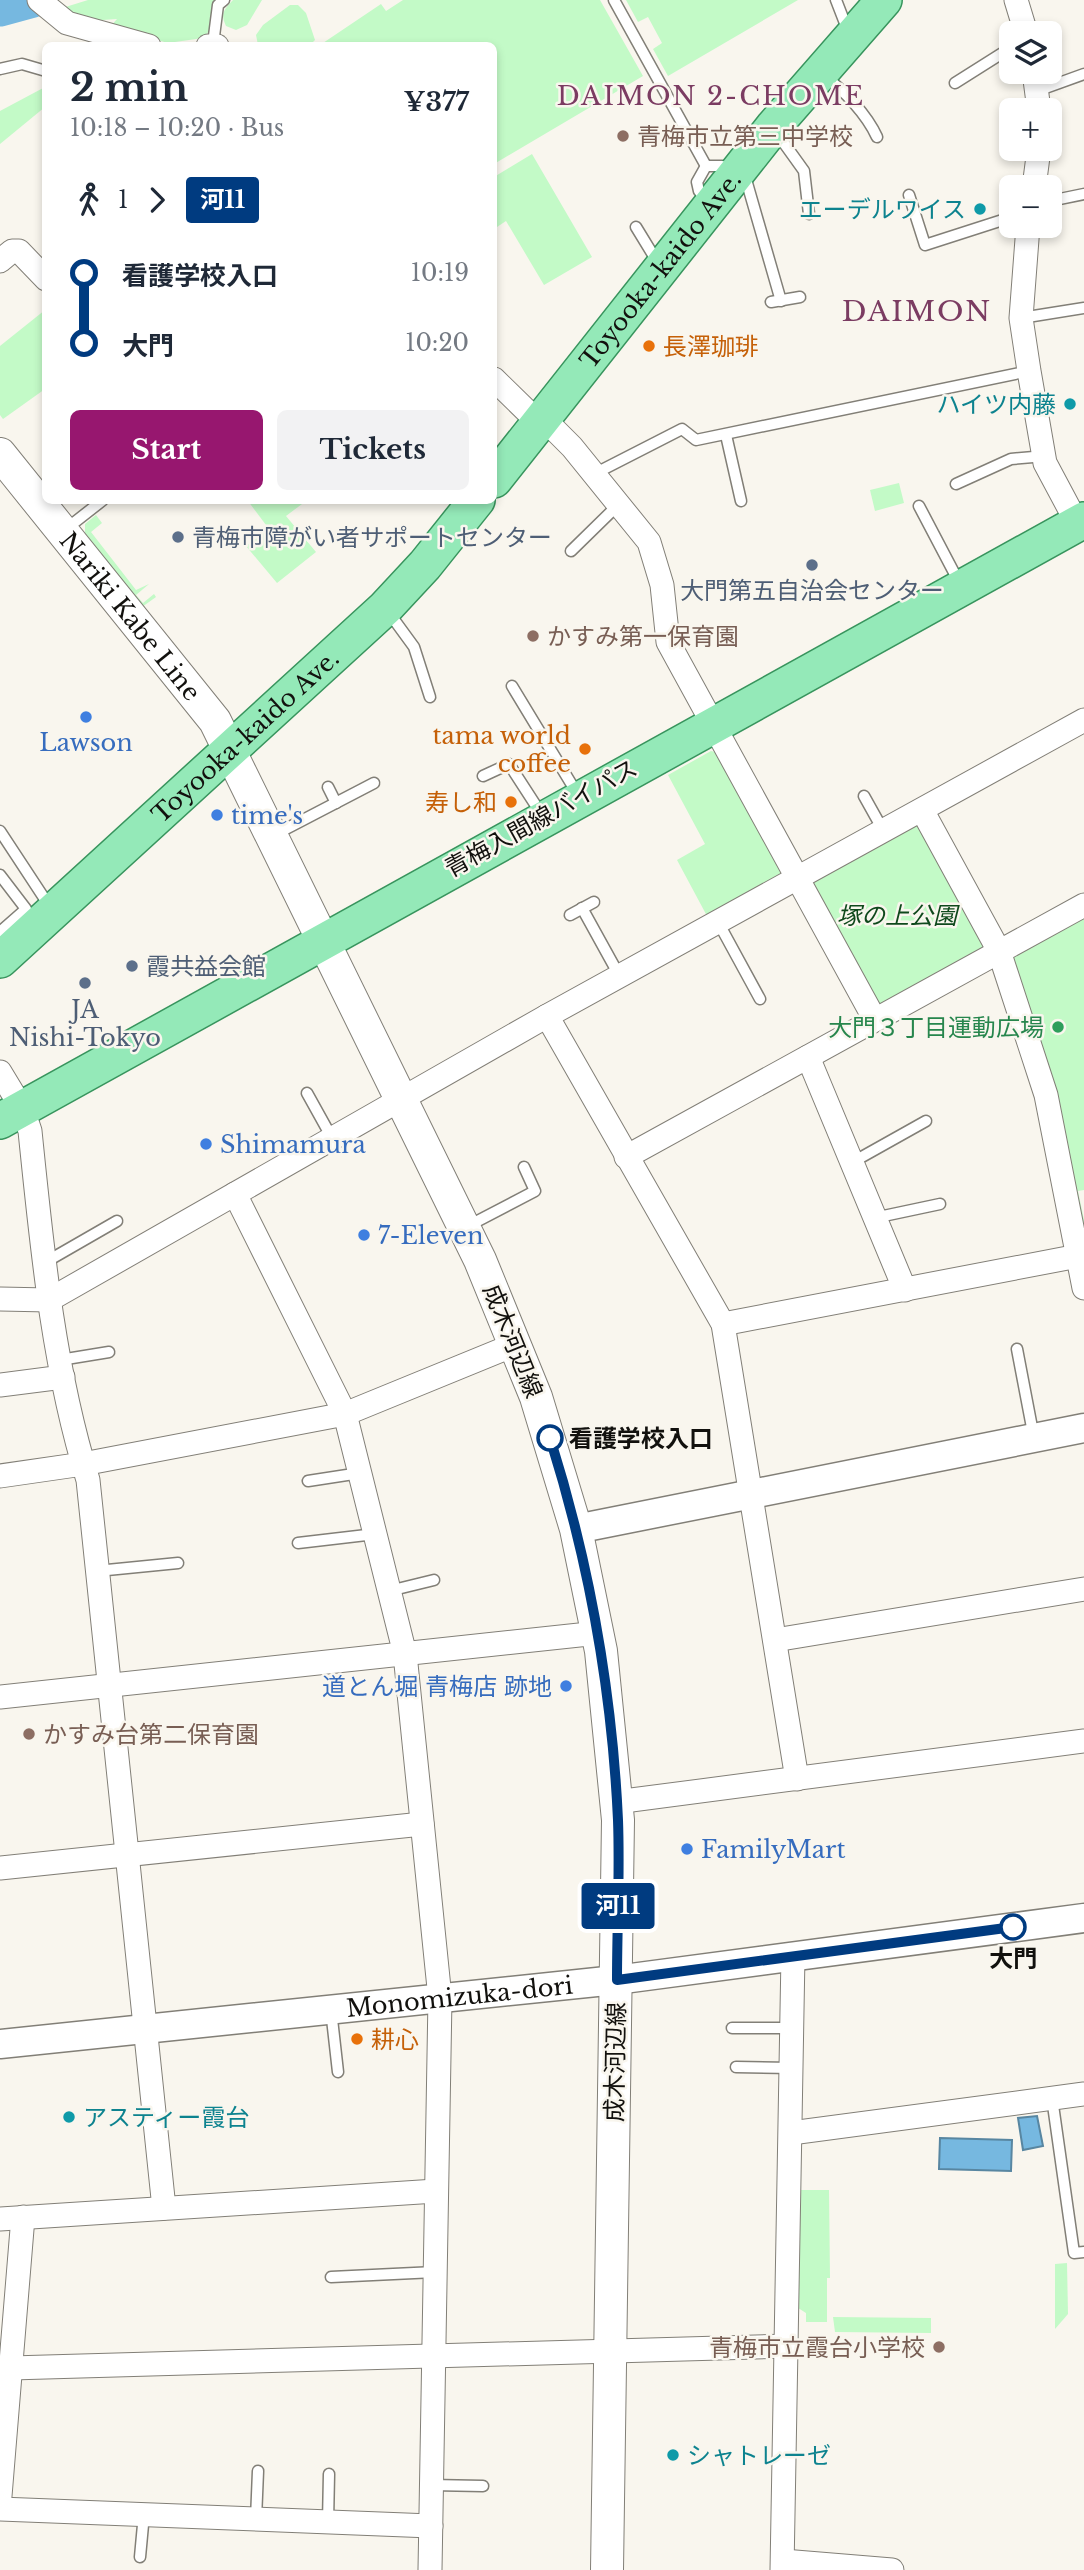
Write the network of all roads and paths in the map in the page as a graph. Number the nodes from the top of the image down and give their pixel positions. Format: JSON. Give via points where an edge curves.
{"nodes":[{"id":1,"x":224,"y":0,"type":"edge"},
{"id":2,"x":614,"y":0,"type":"edge"},
{"id":3,"x":836,"y":0,"type":"edge"},
{"id":4,"x":884,"y":0,"type":"edge"},
{"id":5,"x":1016,"y":0,"type":"edge"},
{"id":6,"x":45,"y":6,"type":"edge"},
{"id":7,"x":1022,"y":21,"type":"edge"},
{"id":8,"x":850,"y":37,"type":"junction"},
{"id":9,"x":135,"y":42,"type":"edge"},
{"id":10,"x":212,"y":42,"type":"edge"},
{"id":11,"x":999,"y":55,"type":"edge"},
{"id":12,"x":0,"y":69,"type":"edge"},
{"id":13,"x":42,"y":70,"type":"edge"},
{"id":14,"x":819,"y":72,"type":"junction"},
{"id":15,"x":1084,"y":74,"type":"edge"},
{"id":16,"x":955,"y":83,"type":"dead end"},
{"id":17,"x":1037,"y":91,"type":"edge"},
{"id":18,"x":773,"y":127,"type":"junction"},
{"id":19,"x":877,"y":137,"type":"dead end"},
{"id":20,"x":721,"y":170,"type":"junction"},
{"id":21,"x":1084,"y":194,"type":"edge"},
{"id":22,"x":909,"y":195,"type":"dead end"},
{"id":23,"x":1062,"y":199,"type":"edge"},
{"id":24,"x":808,"y":214,"type":"dead end"},
{"id":25,"x":999,"y":221,"type":"edge"},
{"id":26,"x":636,"y":227,"type":"dead end"},
{"id":27,"x":1027,"y":238,"type":"edge"},
{"id":28,"x":0,"y":261,"type":"edge"},
{"id":29,"x":662,"y":270,"type":"junction"},
{"id":30,"x":42,"y":275,"type":"edge"},
{"id":31,"x":800,"y":297,"type":"dead end"},
{"id":32,"x":1084,"y":308,"type":"edge"},
{"id":33,"x":1021,"y":318,"type":"junction"},
{"id":34,"x":1029,"y":371,"type":"junction"},
{"id":35,"x":497,"y":382,"type":"edge"},
{"id":36,"x":538,"y":422,"type":"junction"},
{"id":37,"x":726,"y":435,"type":"junction"},
{"id":38,"x":0,"y":454,"type":"edge"},
{"id":39,"x":1045,"y":456,"type":"junction"},
{"id":40,"x":594,"y":474,"type":"junction"},
{"id":41,"x":497,"y":476,"type":"edge"},
{"id":42,"x":956,"y":484,"type":"dead end"},
{"id":43,"x":741,"y":501,"type":"dead end"},
{"id":44,"x":98,"y":504,"type":"edge"},
{"id":45,"x":474,"y":504,"type":"edge"},
{"id":46,"x":620,"y":504,"type":"junction"},
{"id":47,"x":919,"y":506,"type":"dead end"},
{"id":48,"x":1081,"y":521,"type":"edge"},
{"id":49,"x":64,"y":531,"type":"junction"},
{"id":50,"x":571,"y":551,"type":"dead end"},
{"id":51,"x":962,"y":586,"type":"junction"},
{"id":52,"x":386,"y":608,"type":"junction"},
{"id":53,"x":512,"y":686,"type":"dead end"},
{"id":54,"x":430,"y":697,"type":"dead end"},
{"id":55,"x":1084,"y":720,"type":"edge"},
{"id":56,"x":713,"y":723,"type":"junction"},
{"id":57,"x":228,"y":750,"type":"junction"},
{"id":58,"x":483,"y":776,"type":"dead end"},
{"id":59,"x":374,"y":783,"type":"dead end"},
{"id":60,"x":328,"y":787,"type":"dead end"},
{"id":61,"x":864,"y":796,"type":"dead end"},
{"id":62,"x":579,"y":797,"type":"junction"},
{"id":63,"x":336,"y":803,"type":"junction"},
{"id":64,"x":922,"y":810,"type":"junction"},
{"id":65,"x":543,"y":817,"type":"junction"},
{"id":66,"x":883,"y":830,"type":"junction"},
{"id":67,"x":0,"y":831,"type":"edge"},
{"id":68,"x":270,"y":837,"type":"junction"},
{"id":69,"x":0,"y":875,"type":"edge"},
{"id":70,"x":797,"y":877,"type":"junction"},
{"id":71,"x":594,"y":902,"type":"dead end"},
{"id":72,"x":1084,"y":905,"type":"edge"},
{"id":73,"x":582,"y":908,"type":"junction"},
{"id":74,"x":40,"y":915,"type":"junction"},
{"id":75,"x":570,"y":915,"type":"dead end"},
{"id":76,"x":717,"y":920,"type":"junction"},
{"id":77,"x":0,"y":932,"type":"edge"},
{"id":78,"x":322,"y":942,"type":"junction"},
{"id":79,"x":999,"y":951,"type":"junction"},
{"id":80,"x":0,"y":960,"type":"edge"},
{"id":81,"x":619,"y":975,"type":"junction"},
{"id":82,"x":760,"y":999,"type":"dead end"},
{"id":83,"x":547,"y":1016,"type":"junction"},
{"id":84,"x":874,"y":1018,"type":"junction"},
{"id":85,"x":808,"y":1057,"type":"junction"},
{"id":86,"x":0,"y":1072,"type":"edge"},
{"id":87,"x":307,"y":1093,"type":"dead end"},
{"id":88,"x":400,"y":1099,"type":"junction"},
{"id":89,"x":11,"y":1115,"type":"edge"},
{"id":90,"x":926,"y":1121,"type":"dead end"},
{"id":91,"x":332,"y":1138,"type":"junction"},
{"id":92,"x":626,"y":1157,"type":"junction"},
{"id":93,"x":851,"y":1163,"type":"junction"},
{"id":94,"x":524,"y":1167,"type":"dead end"},
{"id":95,"x":235,"y":1194,"type":"junction"},
{"id":96,"x":940,"y":1205,"type":"dead end"},
{"id":97,"x":874,"y":1218,"type":"junction"},
{"id":98,"x":117,"y":1221,"type":"dead end"},
{"id":99,"x":465,"y":1228,"type":"junction"},
{"id":100,"x":1078,"y":1256,"type":"junction"},
{"id":101,"x":44,"y":1263,"type":"junction"},
{"id":102,"x":1084,"y":1288,"type":"edge"},
{"id":103,"x":905,"y":1290,"type":"junction"},
{"id":104,"x":0,"y":1299,"type":"edge"},
{"id":105,"x":49,"y":1300,"type":"junction"},
{"id":106,"x":723,"y":1324,"type":"junction"},
{"id":107,"x":516,"y":1344,"type":"junction"},
{"id":108,"x":1017,"y":1349,"type":"dead end"},
{"id":109,"x":109,"y":1352,"type":"dead end"},
{"id":110,"x":61,"y":1369,"type":"junction"},
{"id":111,"x":0,"y":1385,"type":"edge"},
{"id":112,"x":345,"y":1414,"type":"junction"},
{"id":113,"x":1084,"y":1428,"type":"edge"},
{"id":114,"x":1034,"y":1438,"type":"junction"},
{"id":115,"x":83,"y":1464,"type":"junction"},
{"id":116,"x":360,"y":1473,"type":"junction"},
{"id":117,"x":0,"y":1476,"type":"edge"},
{"id":118,"x":308,"y":1481,"type":"dead end"},
{"id":119,"x":751,"y":1494,"type":"junction"},
{"id":120,"x":576,"y":1529,"type":"junction"},
{"id":121,"x":375,"y":1534,"type":"junction"},
{"id":122,"x":298,"y":1543,"type":"dead end"},
{"id":123,"x":178,"y":1563,"type":"dead end"},
{"id":124,"x":97,"y":1571,"type":"junction"},
{"id":125,"x":433,"y":1580,"type":"dead end"},
{"id":126,"x":1084,"y":1589,"type":"edge"},
{"id":127,"x":389,"y":1591,"type":"junction"},
{"id":128,"x":598,"y":1633,"type":"junction"},
{"id":129,"x":775,"y":1640,"type":"junction"},
{"id":130,"x":405,"y":1654,"type":"junction"},
{"id":131,"x":110,"y":1685,"type":"junction"},
{"id":132,"x":0,"y":1697,"type":"edge"},
{"id":133,"x":1084,"y":1741,"type":"edge"},
{"id":134,"x":797,"y":1779,"type":"junction"},
{"id":135,"x":617,"y":1802,"type":"junction"},
{"id":136,"x":422,"y":1824,"type":"junction"},
{"id":137,"x":128,"y":1855,"type":"junction"},
{"id":138,"x":0,"y":1868,"type":"edge"},
{"id":139,"x":1084,"y":1918,"type":"edge"},
{"id":140,"x":793,"y":1955,"type":"junction"},
{"id":141,"x":617,"y":1980,"type":"junction"},
{"id":142,"x":440,"y":1998,"type":"junction"},
{"id":143,"x":331,"y":2010,"type":"junction"},
{"id":144,"x":732,"y":2028,"type":"dead end"},
{"id":145,"x":792,"y":2028,"type":"junction"},
{"id":146,"x":146,"y":2029,"type":"junction"},
{"id":147,"x":0,"y":2045,"type":"edge"},
{"id":148,"x":736,"y":2067,"type":"dead end"},
{"id":149,"x":792,"y":2068,"type":"junction"},
{"id":150,"x":338,"y":2072,"type":"dead end"},
{"id":151,"x":1084,"y":2094,"type":"edge"},
{"id":152,"x":1052,"y":2098,"type":"junction"},
{"id":153,"x":791,"y":2133,"type":"junction"},
{"id":154,"x":436,"y":2191,"type":"junction"},
{"id":155,"x":164,"y":2208,"type":"junction"},
{"id":156,"x":11,"y":2218,"type":"edge"},
{"id":157,"x":1084,"y":2252,"type":"edge"},
{"id":158,"x":435,"y":2272,"type":"junction"},
{"id":159,"x":331,"y":2277,"type":"dead end"},
{"id":160,"x":787,"y":2346,"type":"junction"},
{"id":161,"x":610,"y":2351,"type":"junction"},
{"id":162,"x":433,"y":2356,"type":"junction"},
{"id":163,"x":7,"y":2371,"type":"edge"},
{"id":164,"x":258,"y":2471,"type":"dead end"},
{"id":165,"x":329,"y":2474,"type":"dead end"},
{"id":166,"x":1,"y":2481,"type":"edge"},
{"id":167,"x":431,"y":2485,"type":"junction"},
{"id":168,"x":483,"y":2486,"type":"dead end"},
{"id":169,"x":0,"y":2509,"type":"edge"},
{"id":170,"x":145,"y":2514,"type":"junction"},
{"id":171,"x":256,"y":2519,"type":"junction"},
{"id":172,"x":328,"y":2522,"type":"junction"},
{"id":173,"x":431,"y":2526,"type":"junction"},
{"id":174,"x":140,"y":2557,"type":"dead end"},
{"id":175,"x":783,"y":2566,"type":"edge"},
{"id":176,"x":430,"y":2570,"type":"edge"},
{"id":177,"x":607,"y":2570,"type":"edge"},
{"id":178,"x":892,"y":2570,"type":"edge"}],
"edges":[{"from":1,"to":10,"type":"lane","via":[[218,5]]},
{"from":2,"to":20,"type":"lane"},
{"from":3,"to":8,"type":"lane"},
{"from":4,"to":8,"type":"main road","name":"Toyooka-kaido Ave."},
{"from":5,"to":7,"type":"street"},
{"from":6,"to":9,"type":"street","via":[[67,23]]},
{"from":8,"to":14,"type":"main road","name":"Toyooka-kaido Ave."},
{"from":11,"to":16,"type":"lane"},
{"from":12,"to":13,"type":"lane","via":[[22,64]]},
{"from":14,"to":18,"type":"main road","name":"Toyooka-kaido Ave."},
{"from":14,"to":19,"type":"lane","via":[[836,84]]},
{"from":15,"to":17,"type":"lane"},
{"from":18,"to":20,"type":"main road","name":"Toyooka-kaido Ave."},
{"from":18,"to":24,"type":"lane","via":[[804,171]]},
{"from":20,"to":29,"type":"main road","name":"Toyooka-kaido Ave.","via":[[711,205]]},
{"from":20,"to":31,"type":"lane","via":[[747,183],[776,301]]},
{"from":21,"to":23,"type":"lane"},
{"from":22,"to":25,"type":"lane","via":[[925,245]]},
{"from":26,"to":29,"type":"lane"},
{"from":27,"to":33,"type":"street"},
{"from":28,"to":30,"type":"street","via":[[19,251]]},
{"from":29,"to":36,"type":"main road","name":"Toyooka-kaido Ave."},
{"from":32,"to":33,"type":"lane"},
{"from":33,"to":34,"type":"street"},
{"from":34,"to":37,"type":"lane"},
{"from":34,"to":39,"type":"street"},
{"from":35,"to":36,"type":"street"},
{"from":36,"to":40,"type":"street","via":[[552,427]]},
{"from":36,"to":41,"type":"main road","name":"Toyooka-kaido Ave."},
{"from":37,"to":40,"type":"lane","via":[[696,440],[682,429]]},
{"from":37,"to":43,"type":"lane"},
{"from":38,"to":49,"type":"main road","name":"Nariki Kabe Line"},
{"from":39,"to":42,"type":"lane","via":[[1011,459]]},
{"from":39,"to":48,"type":"street"},
{"from":40,"to":46,"type":"street"},
{"from":44,"to":49,"type":"lane"},
{"from":45,"to":52,"type":"main road","name":"Toyooka-kaido Ave."},
{"from":46,"to":50,"type":"lane"},
{"from":46,"to":56,"type":"street","via":[[653,552],[668,642]]},
{"from":47,"to":51,"type":"lane"},
{"from":48,"to":51,"type":"main road","name":"青梅入間線バイパス"},
{"from":49,"to":57,"type":"main road","name":"Nariki Kabe Line","via":[[215,721]]},
{"from":51,"to":56,"type":"main road","name":"青梅入間線バイパス"},
{"from":52,"to":54,"type":"lane","via":[[414,647]]},
{"from":52,"to":57,"type":"main road","name":"Toyooka-kaido Ave."},
{"from":53,"to":62,"type":"lane"},
{"from":55,"to":64,"type":"street"},
{"from":56,"to":62,"type":"main road","name":"青梅入間線バイパス"},
{"from":56,"to":70,"type":"street"},
{"from":57,"to":68,"type":"main road","name":"成木河辺線"},
{"from":57,"to":74,"type":"main road","name":"Toyooka-kaido Ave."},
{"from":58,"to":65,"type":"lane","via":[[509,764]]},
{"from":59,"to":63,"type":"lane"},
{"from":60,"to":63,"type":"lane"},
{"from":61,"to":66,"type":"lane"},
{"from":62,"to":65,"type":"main road","name":"青梅入間線バイパス"},
{"from":63,"to":68,"type":"lane"},
{"from":64,"to":66,"type":"street"},
{"from":64,"to":79,"type":"street"},
{"from":65,"to":78,"type":"main road","name":"青梅入間線バイパス"},
{"from":66,"to":70,"type":"street"},
{"from":67,"to":74,"type":"lane"},
{"from":68,"to":78,"type":"main road","name":"成木河辺線"},
{"from":69,"to":74,"type":"lane"},
{"from":70,"to":76,"type":"street"},
{"from":70,"to":84,"type":"street"},
{"from":71,"to":73,"type":"lane"},
{"from":72,"to":79,"type":"street"},
{"from":73,"to":75,"type":"lane"},
{"from":73,"to":81,"type":"lane"},
{"from":74,"to":77,"type":"lane"},
{"from":74,"to":80,"type":"main road","name":"Toyooka-kaido Ave."},
{"from":76,"to":81,"type":"street"},
{"from":76,"to":82,"type":"lane"},
{"from":78,"to":88,"type":"main road","name":"成木河辺線"},
{"from":78,"to":89,"type":"main road","name":"青梅入間線バイパス"},
{"from":79,"to":84,"type":"street"},
{"from":79,"to":100,"type":"street","via":[[1046,1095]]},
{"from":81,"to":83,"type":"street"},
{"from":83,"to":88,"type":"street"},
{"from":83,"to":92,"type":"street"},
{"from":84,"to":85,"type":"street"},
{"from":85,"to":92,"type":"street"},
{"from":85,"to":93,"type":"street"},
{"from":86,"to":89,"type":"street"},
{"from":87,"to":91,"type":"lane"},
{"from":88,"to":91,"type":"street"},
{"from":88,"to":99,"type":"main road","name":"成木河辺線"},
{"from":89,"to":101,"type":"street","via":[[30,1131]]},
{"from":90,"to":93,"type":"lane"},
{"from":91,"to":95,"type":"street"},
{"from":92,"to":106,"type":"street"},
{"from":93,"to":97,"type":"street"},
{"from":94,"to":99,"type":"lane","via":[[535,1191]]},
{"from":95,"to":105,"type":"street"},
{"from":95,"to":112,"type":"street"},
{"from":96,"to":97,"type":"lane"},
{"from":97,"to":103,"type":"street"},
{"from":98,"to":101,"type":"lane"},
{"from":99,"to":107,"type":"main road","name":"成木河辺線"},
{"from":100,"to":102,"type":"street"},
{"from":100,"to":103,"type":"street"},
{"from":101,"to":105,"type":"street"},
{"from":103,"to":106,"type":"street"},
{"from":104,"to":105,"type":"street"},
{"from":105,"to":110,"type":"street"},
{"from":106,"to":119,"type":"street"},
{"from":107,"to":112,"type":"street"},
{"from":107,"to":120,"type":"main road","name":"成木河辺線","via":[[550,1437]]},
{"from":108,"to":114,"type":"lane"},
{"from":109,"to":110,"type":"lane"},
{"from":110,"to":111,"type":"street"},
{"from":110,"to":115,"type":"street"},
{"from":112,"to":115,"type":"street"},
{"from":112,"to":116,"type":"street"},
{"from":113,"to":114,"type":"street"},
{"from":114,"to":119,"type":"street"},
{"from":115,"to":117,"type":"street"},
{"from":115,"to":124,"type":"street"},
{"from":116,"to":118,"type":"lane"},
{"from":116,"to":121,"type":"street"},
{"from":119,"to":120,"type":"street"},
{"from":119,"to":129,"type":"street"},
{"from":120,"to":128,"type":"main road","name":"成木河辺線"},
{"from":121,"to":122,"type":"lane"},
{"from":121,"to":127,"type":"street"},
{"from":123,"to":124,"type":"lane"},
{"from":124,"to":131,"type":"street"},
{"from":125,"to":127,"type":"lane"},
{"from":126,"to":129,"type":"street"},
{"from":127,"to":130,"type":"street"},
{"from":128,"to":130,"type":"street"},
{"from":128,"to":135,"type":"main road","name":"成木河辺線"},
{"from":129,"to":134,"type":"street"},
{"from":130,"to":131,"type":"street"},
{"from":130,"to":136,"type":"street"},
{"from":131,"to":132,"type":"street"},
{"from":131,"to":137,"type":"street"},
{"from":133,"to":134,"type":"street"},
{"from":134,"to":135,"type":"street"},
{"from":135,"to":141,"type":"main road","name":"成木河辺線"},
{"from":136,"to":137,"type":"street"},
{"from":136,"to":142,"type":"street"},
{"from":137,"to":138,"type":"street"},
{"from":137,"to":146,"type":"street"},
{"from":139,"to":140,"type":"street","name":"Monomizuka-dori"},
{"from":140,"to":141,"type":"street","name":"Monomizuka-dori"},
{"from":140,"to":145,"type":"street"},
{"from":141,"to":142,"type":"street","name":"Monomizuka-dori"},
{"from":141,"to":161,"type":"main road","name":"成木河辺線"},
{"from":142,"to":143,"type":"street","name":"Monomizuka-dori"},
{"from":142,"to":154,"type":"street"},
{"from":143,"to":146,"type":"street","name":"Monomizuka-dori"},
{"from":143,"to":150,"type":"lane"},
{"from":144,"to":145,"type":"lane"},
{"from":145,"to":149,"type":"street"},
{"from":146,"to":147,"type":"street","name":"Monomizuka-dori"},
{"from":146,"to":155,"type":"street"},
{"from":148,"to":149,"type":"lane"},
{"from":149,"to":153,"type":"street"},
{"from":151,"to":152,"type":"street"},
{"from":152,"to":153,"type":"street"},
{"from":152,"to":157,"type":"lane","via":[[1074,2253]]},
{"from":153,"to":160,"type":"street"},
{"from":154,"to":155,"type":"street"},
{"from":154,"to":158,"type":"street"},
{"from":155,"to":156,"type":"street"},
{"from":156,"to":163,"type":"street","via":[[14,2278]]},
{"from":158,"to":159,"type":"lane"},
{"from":158,"to":162,"type":"street"},
{"from":160,"to":161,"type":"street"},
{"from":160,"to":175,"type":"street"},
{"from":161,"to":162,"type":"street"},
{"from":161,"to":177,"type":"main road","name":"成木河辺線"},
{"from":162,"to":163,"type":"street"},
{"from":162,"to":167,"type":"street"},
{"from":163,"to":166,"type":"street"},
{"from":164,"to":171,"type":"lane"},
{"from":165,"to":172,"type":"lane"},
{"from":167,"to":168,"type":"lane"},
{"from":167,"to":173,"type":"street"},
{"from":169,"to":170,"type":"street"},
{"from":170,"to":171,"type":"street"},
{"from":170,"to":174,"type":"lane"},
{"from":171,"to":172,"type":"street"},
{"from":172,"to":173,"type":"street"},
{"from":173,"to":176,"type":"street"},
{"from":175,"to":178,"type":"street"}]}
